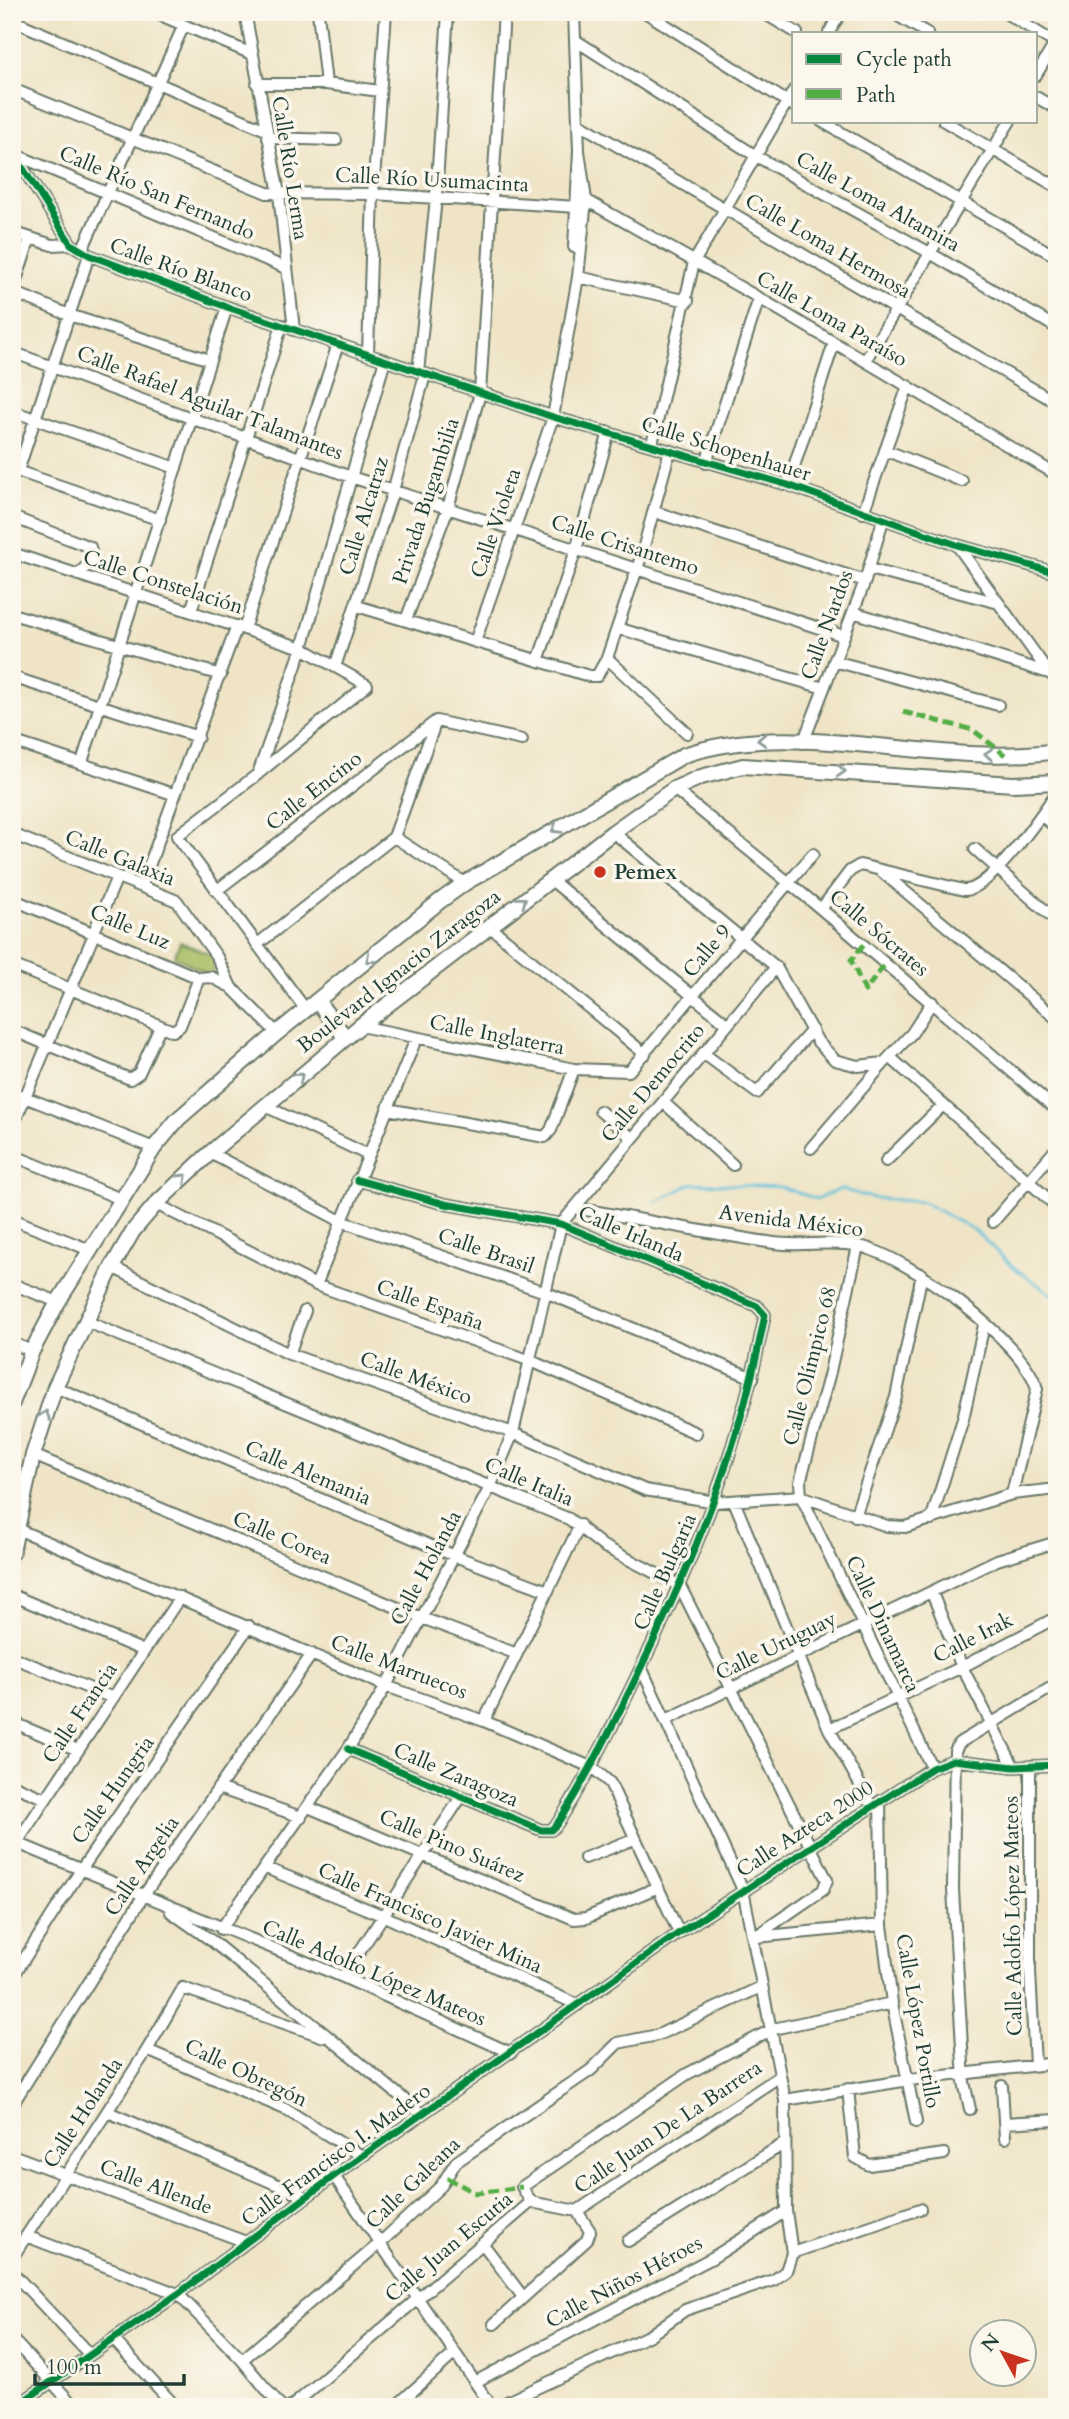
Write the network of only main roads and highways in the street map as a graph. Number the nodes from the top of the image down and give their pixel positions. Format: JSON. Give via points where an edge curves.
{"nodes":[{"id":1,"x":1057,"y":751,"type":"edge"},
{"id":2,"x":1057,"y":782,"type":"edge"},
{"id":3,"x":312,"y":1005,"type":"junction"},
{"id":4,"x":346,"y":1038,"type":"junction"},
{"id":5,"x":12,"y":1403,"type":"edge"},
{"id":6,"x":12,"y":1552,"type":"edge"}],
"edges":[{"from":1,"to":3,"type":"main road","name":"Boulevard Ignacio Zaragoza","one_way":true,"via":[[1004,755],[770,738],[684,755],[465,883]]},
{"from":4,"to":2,"type":"main road","name":"Boulevard Ignacio Zaragoza","one_way":true,"via":[[613,832],[674,789],[722,770],[767,765],[1013,784]]},
{"from":3,"to":4,"type":"main road"},
{"from":3,"to":5,"type":"main road","name":"Boulevard Ignacio Zaragoza","via":[[178,1119],[154,1148],[58,1302]]},
{"from":6,"to":4,"type":"main road","name":"Boulevard Ignacio Zaragoza","one_way":true,"via":[[33,1455],[55,1387],[133,1231],[209,1153]]}]}
